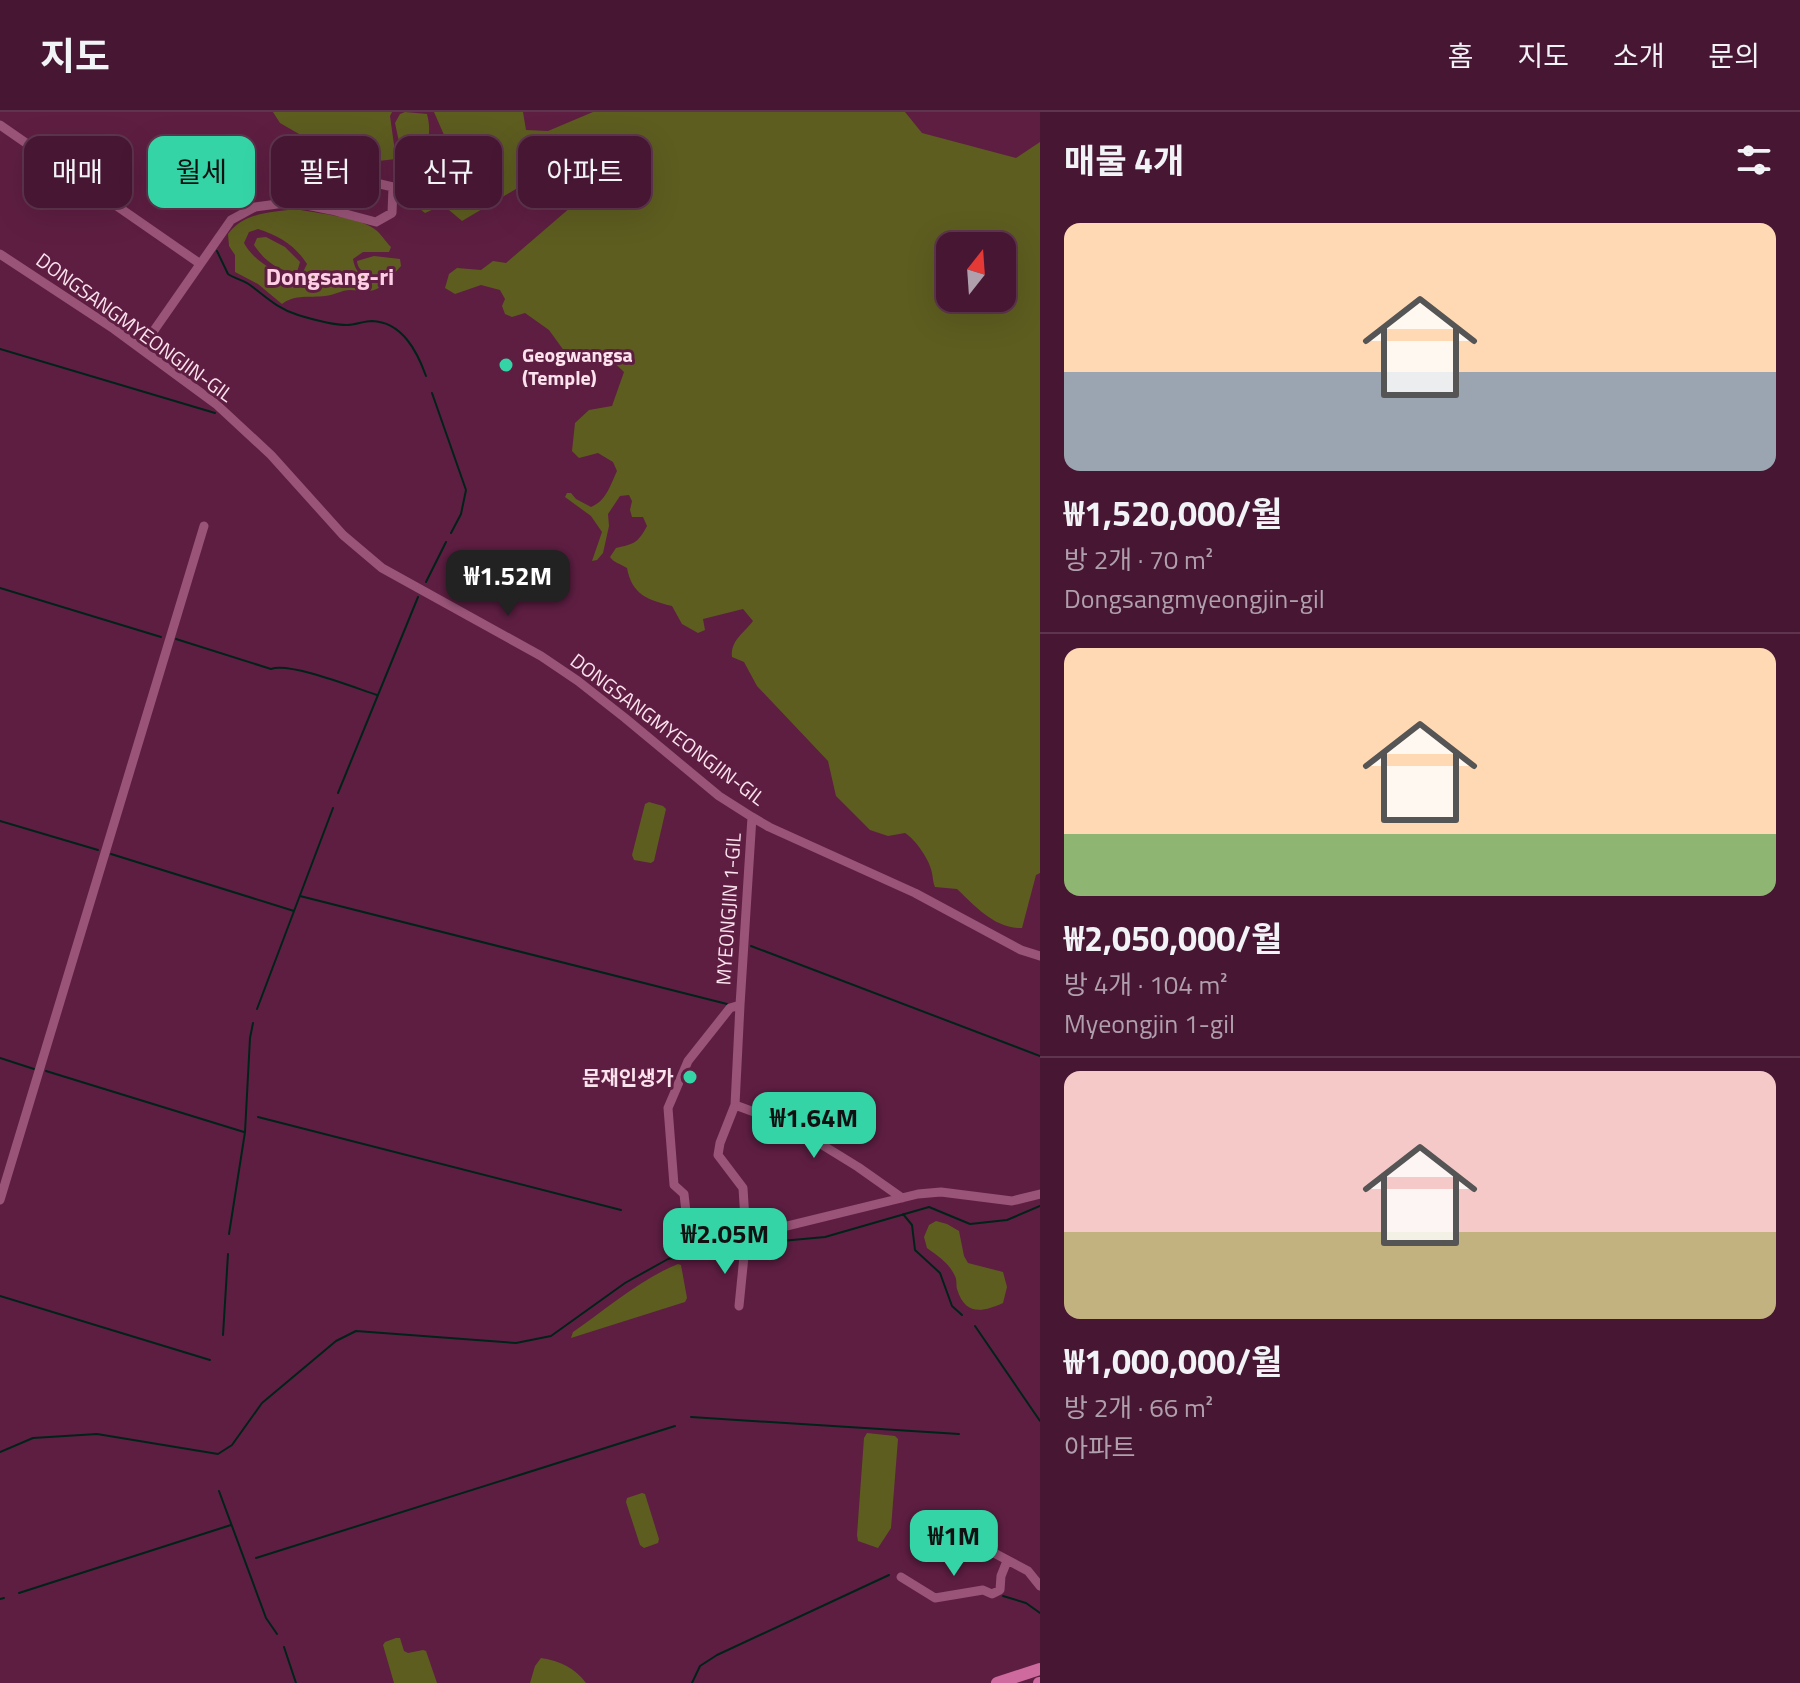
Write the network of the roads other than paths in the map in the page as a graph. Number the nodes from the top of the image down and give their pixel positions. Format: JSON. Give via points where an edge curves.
{"nodes":[{"id":1,"x":0,"y":125,"type":"edge"},
{"id":2,"x":331,"y":210,"type":"junction"},
{"id":3,"x":0,"y":254,"type":"edge"},
{"id":4,"x":199,"y":263,"type":"junction"},
{"id":5,"x":141,"y":349,"type":"junction"},
{"id":6,"x":204,"y":526,"type":"dead end"},
{"id":7,"x":752,"y":817,"type":"junction"},
{"id":8,"x":1040,"y":956,"type":"edge"},
{"id":9,"x":740,"y":1005,"type":"junction"},
{"id":10,"x":735,"y":1105,"type":"junction"},
{"id":11,"x":1040,"y":1194,"type":"edge"},
{"id":12,"x":902,"y":1198,"type":"junction"},
{"id":13,"x":0,"y":1200,"type":"edge"},
{"id":14,"x":746,"y":1236,"type":"junction"},
{"id":15,"x":739,"y":1306,"type":"dead end"},
{"id":16,"x":960,"y":1535,"type":"dead end"},
{"id":17,"x":1007,"y":1561,"type":"junction"},
{"id":18,"x":901,"y":1577,"type":"dead end"},
{"id":19,"x":1040,"y":1586,"type":"edge"},
{"id":20,"x":1040,"y":1669,"type":"edge"},
{"id":21,"x":997,"y":1683,"type":"edge"}],
"edges":[{"from":1,"to":4,"type":"street"},
{"from":2,"to":2,"type":"street","via":[[341,175],[393,187],[392,213],[376,222]]},
{"from":2,"to":4,"type":"street","via":[[292,202],[255,207],[231,220]]},
{"from":3,"to":5,"type":"street","name":"DONGSANGMYEONGJIN-GIL"},
{"from":4,"to":5,"type":"street"},
{"from":5,"to":7,"type":"street","name":"DONGSANGMYEONGJIN-GIL","via":[[216,404],[370,559],[541,656]]},
{"from":6,"to":13,"type":"street"},
{"from":7,"to":8,"type":"street","name":"DONGSANGMYEONGJIN-GIL"},
{"from":7,"to":9,"type":"street","name":"MYEONGJIN 1-GIL"},
{"from":9,"to":10,"type":"street"},
{"from":9,"to":14,"type":"street","name":"MYEONGJIN 1-GIL","via":[[730,1008],[688,1061],[668,1108],[674,1185],[684,1194],[689,1239]]},
{"from":10,"to":12,"type":"street","via":[[811,1138]]},
{"from":10,"to":14,"type":"street","via":[[718,1155],[743,1188]]},
{"from":11,"to":12,"type":"street","name":"MYEONGJIN 1-GIL","via":[[1012,1201],[941,1192]]},
{"from":12,"to":14,"type":"street","name":"MYEONGJIN 1-GIL"},
{"from":14,"to":15,"type":"street"},
{"from":16,"to":17,"type":"street"},
{"from":17,"to":18,"type":"street","via":[[1000,1590],[992,1594],[983,1590],[935,1598]]},
{"from":17,"to":19,"type":"street","via":[[1028,1571]]},
{"from":20,"to":21,"type":"main road"}]}
